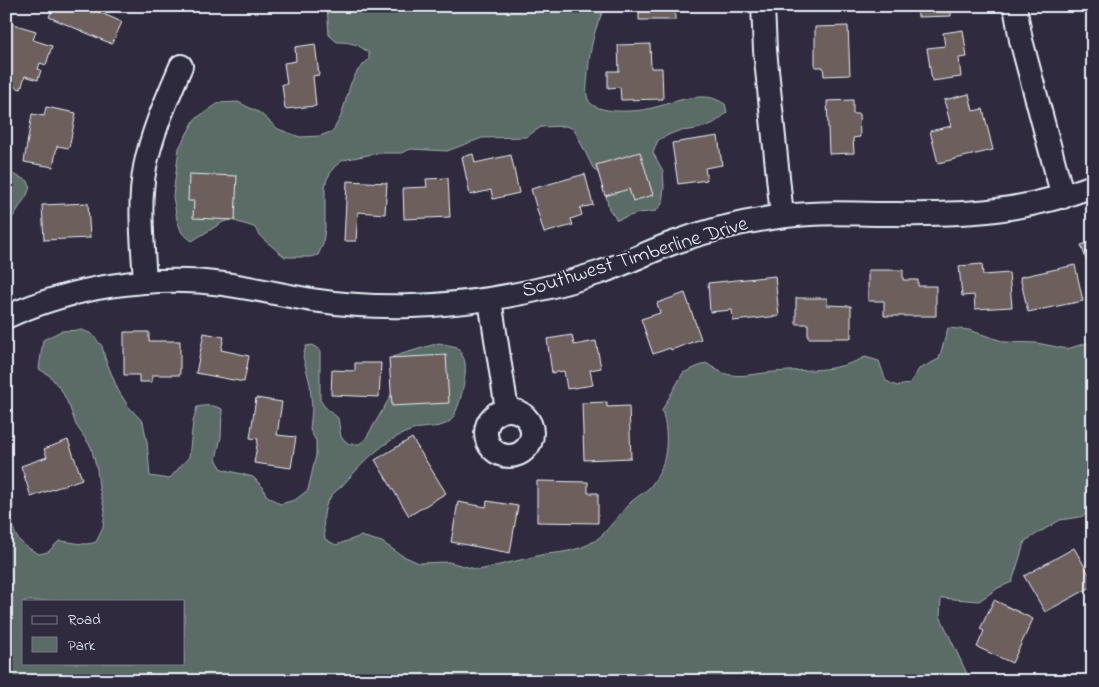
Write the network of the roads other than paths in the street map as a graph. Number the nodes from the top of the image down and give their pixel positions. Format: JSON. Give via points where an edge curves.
{"nodes":[{"id":1,"x":763,"y":6,"type":"edge"},
{"id":2,"x":1015,"y":6,"type":"edge"},
{"id":3,"x":181,"y":66,"type":"dead end"},
{"id":4,"x":1093,"y":186,"type":"edge"},
{"id":5,"x":1063,"y":197,"type":"junction"},
{"id":6,"x":782,"y":216,"type":"junction"},
{"id":7,"x":146,"y":282,"type":"junction"},
{"id":8,"x":490,"y":300,"type":"junction"},
{"id":9,"x":6,"y":317,"type":"edge"},
{"id":10,"x":506,"y":410,"type":"dead end"}],
"edges":[{"from":1,"to":6,"type":"street"},
{"from":2,"to":5,"type":"street","via":[[1020,40]]},
{"from":3,"to":7,"type":"street","via":[[153,135],[145,168],[141,200]]},
{"from":4,"to":5,"type":"street","name":"Southwest Timberline Drive"},
{"from":5,"to":6,"type":"street","name":"Southwest Timberline Drive","via":[[990,212]]},
{"from":6,"to":8,"type":"street","name":"Southwest Timberline Drive","via":[[710,231],[592,275]]},
{"from":7,"to":8,"type":"street","name":"Southwest Timberline Drive","via":[[222,284],[363,305],[409,306]]},
{"from":7,"to":9,"type":"street","name":"Southwest Timberline Drive","via":[[58,297]]},
{"from":8,"to":10,"type":"street"}]}
